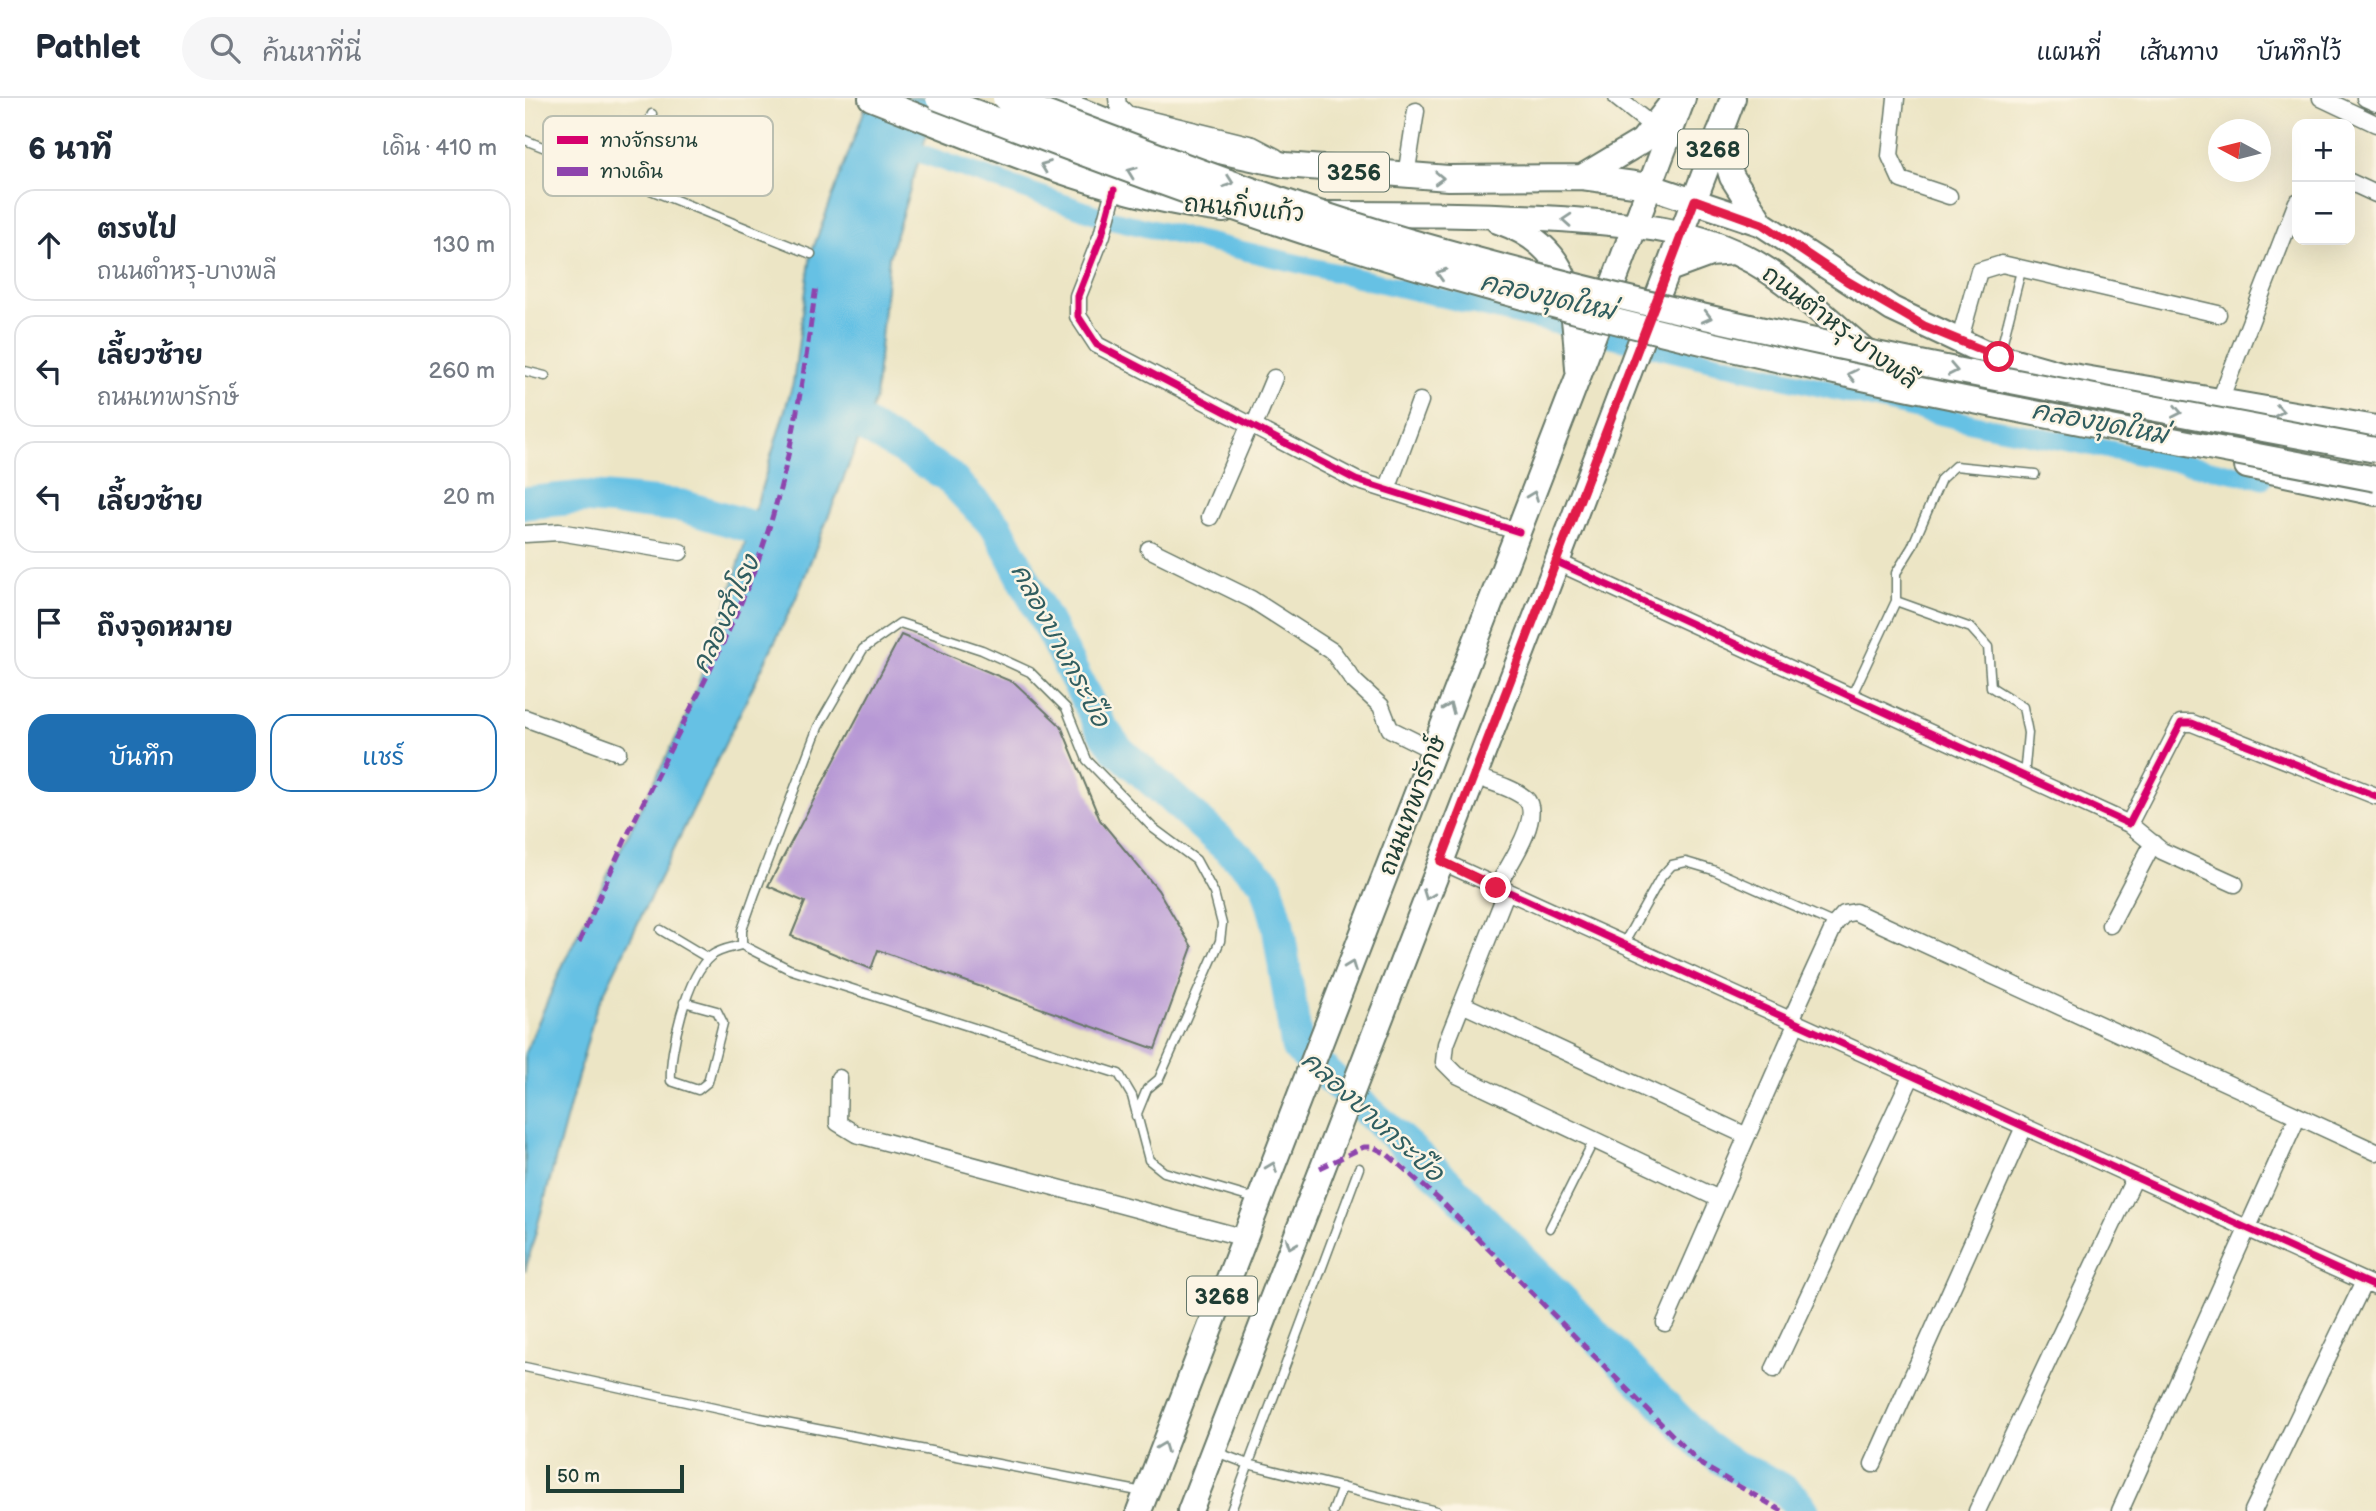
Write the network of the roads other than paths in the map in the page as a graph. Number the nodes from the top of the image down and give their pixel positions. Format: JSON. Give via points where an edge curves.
{"nodes":[{"id":1,"x":871,"y":98,"type":"edge"},
{"id":2,"x":938,"y":98,"type":"edge"},
{"id":3,"x":1005,"y":98,"type":"edge"},
{"id":4,"x":1049,"y":98,"type":"edge"},
{"id":5,"x":1117,"y":98,"type":"edge"},
{"id":6,"x":1617,"y":98,"type":"edge"},
{"id":7,"x":1676,"y":98,"type":"edge"},
{"id":8,"x":1683,"y":98,"type":"edge"},
{"id":9,"x":1733,"y":98,"type":"edge"},
{"id":10,"x":1896,"y":98,"type":"edge"},
{"id":11,"x":2321,"y":98,"type":"edge"},
{"id":12,"x":2365,"y":98,"type":"edge"},
{"id":13,"x":2376,"y":103,"type":"edge"},
{"id":14,"x":1416,"y":111,"type":"dead end"},
{"id":15,"x":2376,"y":124,"type":"edge"},
{"id":16,"x":1655,"y":128,"type":"junction"},
{"id":17,"x":1719,"y":134,"type":"junction"},
{"id":18,"x":525,"y":140,"type":"edge"},
{"id":19,"x":543,"y":147,"type":"edge"},
{"id":20,"x":1285,"y":165,"type":"junction"},
{"id":21,"x":1406,"y":176,"type":"junction"},
{"id":22,"x":1582,"y":177,"type":"junction"},
{"id":23,"x":2355,"y":184,"type":"edge"},
{"id":24,"x":1649,"y":186,"type":"junction"},
{"id":25,"x":2376,"y":194,"type":"edge"},
{"id":26,"x":668,"y":196,"type":"edge"},
{"id":27,"x":1110,"y":196,"type":"junction"},
{"id":28,"x":1949,"y":196,"type":"dead end"},
{"id":29,"x":1695,"y":200,"type":"junction"},
{"id":30,"x":1477,"y":214,"type":"junction"},
{"id":31,"x":2292,"y":215,"type":"edge"},
{"id":32,"x":1635,"y":224,"type":"junction"},
{"id":33,"x":1762,"y":224,"type":"junction"},
{"id":34,"x":1683,"y":232,"type":"junction"},
{"id":35,"x":1734,"y":252,"type":"junction"},
{"id":36,"x":811,"y":254,"type":"dead end"},
{"id":37,"x":2022,"y":267,"type":"junction"},
{"id":38,"x":1669,"y":269,"type":"junction"},
{"id":39,"x":2218,"y":314,"type":"dead end"},
{"id":40,"x":1959,"y":342,"type":"junction"},
{"id":41,"x":1999,"y":357,"type":"junction"},
{"id":42,"x":525,"y":371,"type":"edge"},
{"id":43,"x":545,"y":376,"type":"dead end"},
{"id":44,"x":1579,"y":377,"type":"junction"},
{"id":45,"x":1274,"y":378,"type":"dead end"},
{"id":46,"x":2220,"y":400,"type":"junction"},
{"id":47,"x":1420,"y":401,"type":"dead end"},
{"id":48,"x":1252,"y":425,"type":"junction"},
{"id":49,"x":2376,"y":428,"type":"edge"},
{"id":50,"x":2376,"y":450,"type":"edge"},
{"id":51,"x":2035,"y":474,"type":"dead end"},
{"id":52,"x":2376,"y":479,"type":"edge"},
{"id":53,"x":1387,"y":490,"type":"junction"},
{"id":54,"x":2376,"y":493,"type":"edge"},
{"id":55,"x":1210,"y":517,"type":"dead end"},
{"id":56,"x":1519,"y":533,"type":"junction"},
{"id":57,"x":525,"y":534,"type":"edge"},
{"id":58,"x":1149,"y":549,"type":"dead end"},
{"id":59,"x":680,"y":552,"type":"dead end"},
{"id":60,"x":1557,"y":562,"type":"junction"},
{"id":61,"x":1896,"y":601,"type":"junction"},
{"id":62,"x":1851,"y":697,"type":"junction"},
{"id":63,"x":525,"y":719,"type":"edge"},
{"id":64,"x":1432,"y":750,"type":"junction"},
{"id":65,"x":618,"y":752,"type":"dead end"},
{"id":66,"x":1474,"y":776,"type":"junction"},
{"id":67,"x":2024,"y":777,"type":"junction"},
{"id":68,"x":2376,"y":796,"type":"edge"},
{"id":69,"x":2129,"y":824,"type":"junction"},
{"id":70,"x":2153,"y":843,"type":"junction"},
{"id":71,"x":1441,"y":861,"type":"junction"},
{"id":72,"x":2235,"y":884,"type":"dead end"},
{"id":73,"x":1501,"y":891,"type":"junction"},
{"id":74,"x":1835,"y":924,"type":"junction"},
{"id":75,"x":2110,"y":925,"type":"dead end"},
{"id":76,"x":661,"y":930,"type":"dead end"},
{"id":77,"x":742,"y":945,"type":"junction"},
{"id":78,"x":1623,"y":945,"type":"junction"},
{"id":79,"x":708,"y":958,"type":"junction"},
{"id":80,"x":684,"y":1002,"type":"junction"},
{"id":81,"x":1462,"y":1004,"type":"junction"},
{"id":82,"x":1794,"y":1021,"type":"junction"},
{"id":83,"x":1912,"y":1075,"type":"junction"},
{"id":84,"x":839,"y":1078,"type":"dead end"},
{"id":85,"x":1136,"y":1116,"type":"junction"},
{"id":86,"x":2298,"y":1116,"type":"junction"},
{"id":87,"x":2024,"y":1126,"type":"junction"},
{"id":88,"x":1747,"y":1136,"type":"junction"},
{"id":89,"x":1594,"y":1140,"type":"junction"},
{"id":90,"x":2376,"y":1152,"type":"edge"},
{"id":91,"x":1359,"y":1168,"type":"dead end"},
{"id":92,"x":2135,"y":1177,"type":"junction"},
{"id":93,"x":1719,"y":1199,"type":"junction"},
{"id":94,"x":1259,"y":1200,"type":"junction"},
{"id":95,"x":1550,"y":1228,"type":"dead end"},
{"id":96,"x":2248,"y":1229,"type":"junction"},
{"id":97,"x":1245,"y":1238,"type":"junction"},
{"id":98,"x":2370,"y":1284,"type":"edge"},
{"id":99,"x":1665,"y":1323,"type":"dead end"},
{"id":100,"x":525,"y":1367,"type":"edge"},
{"id":101,"x":1774,"y":1369,"type":"dead end"},
{"id":102,"x":1213,"y":1451,"type":"junction"},
{"id":103,"x":1248,"y":1464,"type":"junction"},
{"id":104,"x":1873,"y":1464,"type":"dead end"},
{"id":105,"x":1342,"y":1487,"type":"junction"},
{"id":106,"x":1142,"y":1502,"type":"edge"},
{"id":107,"x":1190,"y":1511,"type":"edge"},
{"id":108,"x":1231,"y":1511,"type":"edge"},
{"id":109,"x":1333,"y":1511,"type":"edge"},
{"id":110,"x":1436,"y":1511,"type":"edge"},
{"id":111,"x":1977,"y":1511,"type":"edge"},
{"id":112,"x":2120,"y":1511,"type":"edge"},
{"id":113,"x":2253,"y":1511,"type":"edge"}],
"edges":[{"from":27,"to":1,"type":"main road","name":"ถนนกิ่งแก้ว","number":"3256","one_way":true},
{"from":52,"to":2,"type":"main road","one_way":true,"bridge":true,"via":[[1773,358],[1483,286],[1151,179]]},
{"from":3,"to":50,"type":"main road","number":"3256","one_way":true,"bridge":true,"via":[[1324,215],[1535,274],[1782,335]]},
{"from":4,"to":20,"type":"main road","name":"ถนนกิ่งแก้ว","number":"3256","via":[[1207,151]]},
{"from":5,"to":20,"type":"street","via":[[1127,114],[1253,145]]},
{"from":6,"to":16,"type":"street"},
{"from":7,"to":16,"type":"main road"},
{"from":8,"to":24,"type":"main road","name":"ถนนเทพารักษ์","number":"3268"},
{"from":9,"to":17,"type":"main road","name":"ถนนเทพารักษ์","number":"3268"},
{"from":10,"to":28,"type":"street","via":[[1890,156],[1901,180]]},
{"from":11,"to":15,"type":"street"},
{"from":12,"to":13,"type":"street"},
{"from":14,"to":21,"type":"street"},
{"from":16,"to":22,"type":"main road","via":[[1642,141]]},
{"from":17,"to":29,"type":"main road","name":"ถนนเทพารักษ์","number":"3268"},
{"from":17,"to":33,"type":"main road","via":[[1732,177]]},
{"from":18,"to":19,"type":"lane"},
{"from":20,"to":21,"type":"main road","name":"ถนนกิ่งแก้ว","number":"3256"},
{"from":21,"to":22,"type":"main road","name":"ถนนกิ่งแก้ว","number":"3256","one_way":true},
{"from":22,"to":24,"type":"main road","name":"ถนนกิ่งแก้ว","number":"3256"},
{"from":23,"to":25,"type":"street"},
{"from":24,"to":29,"type":"main road","name":"ถนนตำหรุ-บางพลี","number":"3256"},
{"from":24,"to":32,"type":"main road","name":"ถนนเทพารักษ์","number":"3268"},
{"from":26,"to":36,"type":"lane"},
{"from":27,"to":30,"type":"main road","name":"ถนนกิ่งแก้ว","number":"3256","via":[[1267,213]]},
{"from":27,"to":48,"type":"street","via":[[1102,235],[1078,296],[1078,316],[1097,345]]},
{"from":29,"to":33,"type":"main road","name":"ถนนตำหรุ-บางพลี","number":"3256"},
{"from":29,"to":34,"type":"main road","name":"ถนนเทพารักษ์","number":"3268"},
{"from":32,"to":30,"type":"main road","name":"ถนนกิ่งแก้ว","number":"3256","one_way":true},
{"from":30,"to":44,"type":"main road","via":[[1504,223],[1555,258],[1573,302]]},
{"from":31,"to":46,"type":"street"},
{"from":32,"to":34,"type":"main road","name":"ถนนตำหรุ-บางพลี","number":"3256"},
{"from":32,"to":44,"type":"main road","name":"ถนนเทพารักษ์","number":"3268","bridge":true},
{"from":33,"to":40,"type":"main road","name":"ถนนตำหรุ-บางพลี","number":"3256","via":[[1892,309]]},
{"from":34,"to":35,"type":"main road","name":"ถนนตำหรุ-บางพลี","number":"3256"},
{"from":34,"to":38,"type":"main road","name":"ถนนเทพารักษ์","number":"3268"},
{"from":35,"to":38,"type":"main road","via":[[1710,254]]},
{"from":35,"to":54,"type":"main road","name":"ถนนตำหรุ-บางพลี","number":"3256","bridge":true,"via":[[1813,304],[1891,371],[1956,404]]},
{"from":37,"to":39,"type":"street"},
{"from":37,"to":40,"type":"street","via":[[2002,264],[1979,271]]},
{"from":37,"to":41,"type":"lane"},
{"from":38,"to":60,"type":"main road","name":"ถนนเทพารักษ์","number":"3268","bridge":true},
{"from":40,"to":41,"type":"main road","name":"ถนนตำหรุ-บางพลี","number":"3256"},
{"from":41,"to":46,"type":"main road","name":"ถนนตำหรุ-บางพลี","number":"3256","via":[[2061,374]]},
{"from":42,"to":43,"type":"lane"},
{"from":56,"to":44,"type":"main road","name":"ถนนเทพารักษ์","number":"3268","one_way":true},
{"from":45,"to":48,"type":"street"},
{"from":46,"to":49,"type":"main road","name":"ถนนตำหรุ-บางพลี","number":"3256","one_way":true},
{"from":47,"to":53,"type":"street"},
{"from":48,"to":53,"type":"street","via":[[1356,480]]},
{"from":48,"to":55,"type":"street"},
{"from":51,"to":61,"type":"lane","via":[[1955,466],[1941,479],[1896,573]]},
{"from":53,"to":56,"type":"street"},
{"from":64,"to":56,"type":"main road","name":"ถนนเทพารักษ์","number":"3268","one_way":true},
{"from":57,"to":59,"type":"street","via":[[559,532]]},
{"from":58,"to":64,"type":"street","via":[[1251,599],[1332,651],[1354,681],[1381,706],[1390,729]]},
{"from":60,"to":62,"type":"street"},
{"from":60,"to":66,"type":"main road","name":"ถนนเทพารักษ์","number":"3268"},
{"from":61,"to":62,"type":"lane"},
{"from":61,"to":67,"type":"lane","via":[[1971,628],[1988,647],[1991,687],[2023,708],[2028,733]]},
{"from":62,"to":67,"type":"street"},
{"from":63,"to":65,"type":"street"},
{"from":94,"to":64,"type":"main road","name":"ถนนเทพารักษ์","number":"3268","one_way":true},
{"from":66,"to":71,"type":"main road","name":"ถนนเทพารักษ์","number":"3268"},
{"from":66,"to":73,"type":"street","via":[[1516,793],[1531,808],[1528,830]]},
{"from":67,"to":69,"type":"street"},
{"from":68,"to":69,"type":"street","via":[[2192,723],[2181,723]]},
{"from":69,"to":70,"type":"street"},
{"from":70,"to":72,"type":"street"},
{"from":70,"to":75,"type":"street"},
{"from":71,"to":73,"type":"street"},
{"from":71,"to":102,"type":"main road","name":"ถนนเทพารักษ์","number":"3268","one_way":true},
{"from":73,"to":78,"type":"street"},
{"from":73,"to":81,"type":"street"},
{"from":74,"to":78,"type":"lane","via":[[1686,862],[1672,865],[1661,877]]},
{"from":74,"to":82,"type":"street"},
{"from":74,"to":86,"type":"street","via":[[1844,915],[1867,915]]},
{"from":76,"to":79,"type":"lane"},
{"from":77,"to":79,"type":"lane"},
{"from":77,"to":85,"type":"lane","via":[[789,969],[1119,1074],[1132,1096]]},
{"from":77,"to":85,"type":"lane","via":[[742,930],[818,727],[863,649],[900,623],[982,650],[1030,672],[1066,708],[1087,760],[1153,828],[1196,860],[1214,893],[1222,924],[1220,941],[1159,1079],[1147,1089]]},
{"from":78,"to":82,"type":"street"},
{"from":79,"to":80,"type":"lane"},
{"from":80,"to":80,"type":"lane","via":[[717,1011],[723,1023],[708,1082],[698,1090],[671,1081]]},
{"from":81,"to":88,"type":"street"},
{"from":81,"to":89,"type":"street","via":[[1444,1062],[1457,1075]]},
{"from":82,"to":83,"type":"street"},
{"from":82,"to":88,"type":"street"},
{"from":83,"to":87,"type":"street"},
{"from":83,"to":101,"type":"street"},
{"from":84,"to":97,"type":"street","via":[[838,1123],[856,1134]]},
{"from":85,"to":94,"type":"lane","via":[[1149,1160],[1164,1172]]},
{"from":86,"to":90,"type":"street"},
{"from":86,"to":96,"type":"street"},
{"from":87,"to":92,"type":"street"},
{"from":87,"to":104,"type":"street"},
{"from":88,"to":93,"type":"street"},
{"from":89,"to":93,"type":"street"},
{"from":89,"to":95,"type":"lane"},
{"from":91,"to":103,"type":"lane"},
{"from":92,"to":96,"type":"street"},
{"from":92,"to":111,"type":"street"},
{"from":93,"to":99,"type":"street"},
{"from":94,"to":97,"type":"main road","name":"ถนนเทพารักษ์","number":"3268"},
{"from":96,"to":98,"type":"street"},
{"from":96,"to":112,"type":"street"},
{"from":106,"to":97,"type":"main road","name":"ถนนเทพารักษ์","number":"3268","one_way":true},
{"from":98,"to":113,"type":"street"},
{"from":100,"to":106,"type":"lane"},
{"from":102,"to":103,"type":"lane"},
{"from":102,"to":107,"type":"main road","name":"ถนนเทพารักษ์","number":"3268"},
{"from":103,"to":105,"type":"lane"},
{"from":103,"to":108,"type":"lane"},
{"from":105,"to":109,"type":"lane"},
{"from":105,"to":110,"type":"lane"}]}
